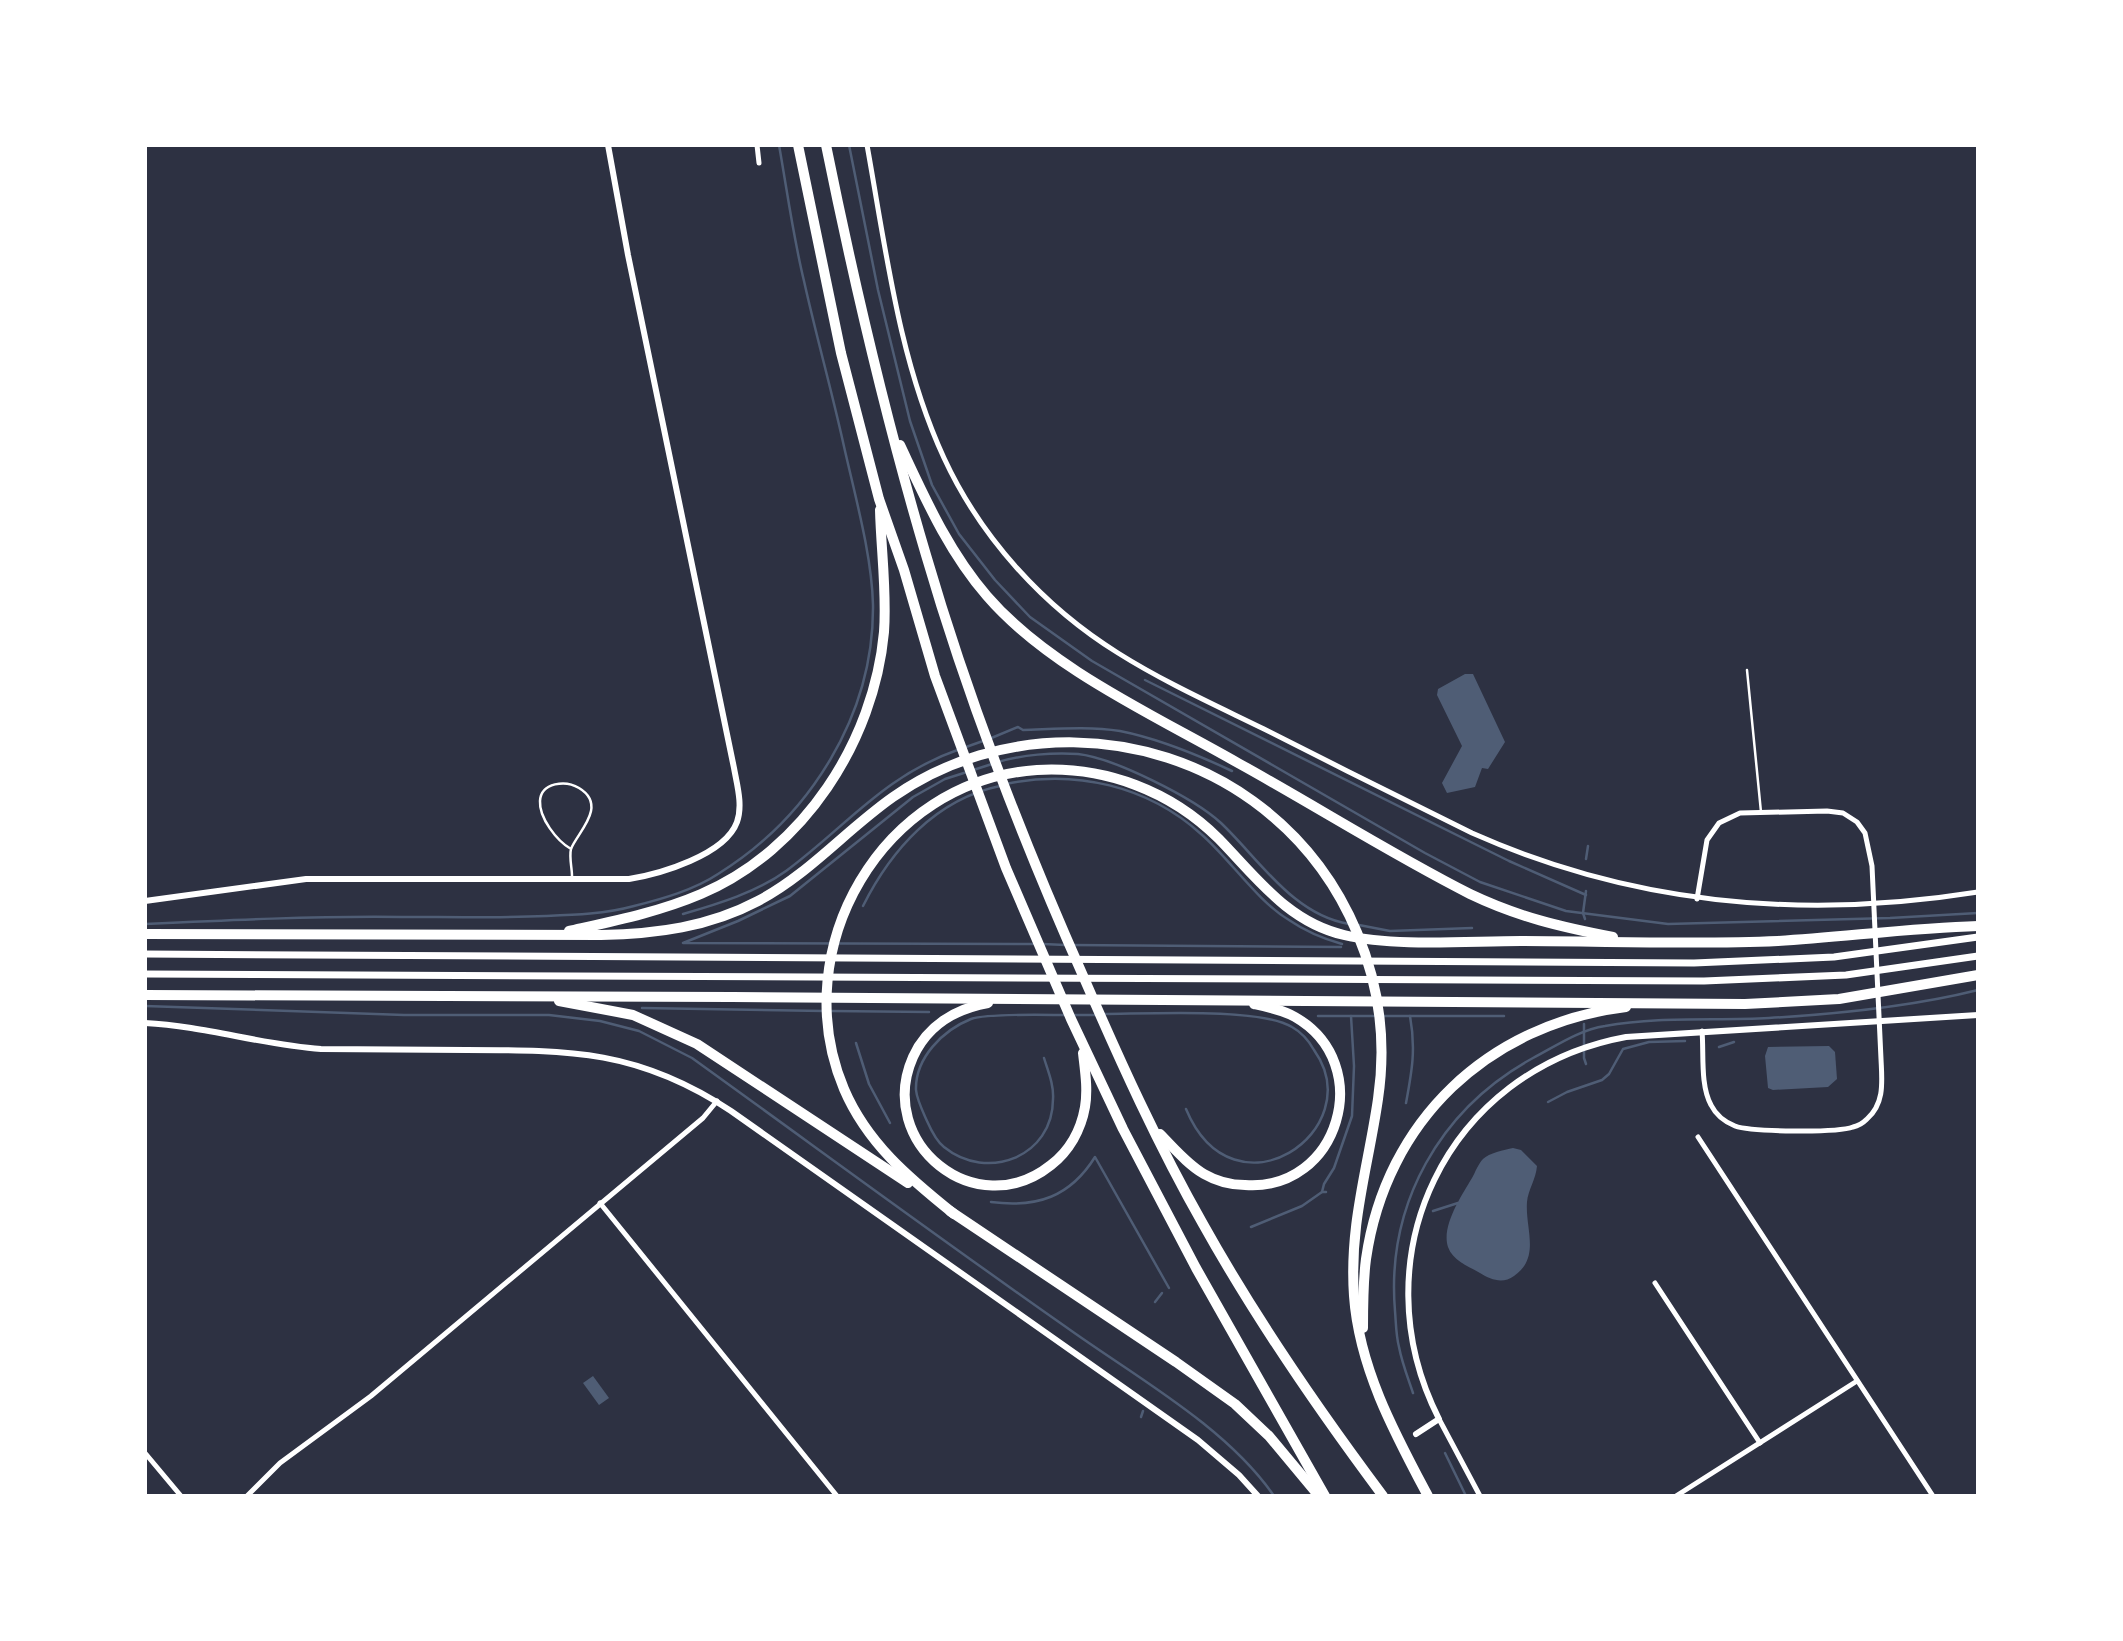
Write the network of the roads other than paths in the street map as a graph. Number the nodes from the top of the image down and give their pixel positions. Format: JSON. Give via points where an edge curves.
{"nodes":[{"id":1,"x":608,"y":145,"type":"edge"},
{"id":2,"x":757,"y":145,"type":"edge"},
{"id":3,"x":798,"y":145,"type":"edge"},
{"id":4,"x":826,"y":145,"type":"edge"},
{"id":5,"x":867,"y":145,"type":"edge"},
{"id":6,"x":759,"y":163,"type":"dead end"},
{"id":7,"x":888,"y":419,"type":"junction"},
{"id":8,"x":879,"y":499,"type":"junction"},
{"id":9,"x":1747,"y":670,"type":"dead end"},
{"id":10,"x":1761,"y":812,"type":"junction"},
{"id":11,"x":571,"y":849,"type":"junction"},
{"id":12,"x":572,"y":880,"type":"junction"},
{"id":13,"x":1978,"y":892,"type":"edge"},
{"id":14,"x":1697,"y":899,"type":"junction"},
{"id":15,"x":145,"y":901,"type":"edge"},
{"id":16,"x":1978,"y":926,"type":"edge"},
{"id":17,"x":145,"y":934,"type":"edge"},
{"id":18,"x":549,"y":935,"type":"junction"},
{"id":19,"x":1978,"y":937,"type":"edge"},
{"id":20,"x":1641,"y":942,"type":"junction"},
{"id":21,"x":145,"y":954,"type":"edge"},
{"id":22,"x":1978,"y":956,"type":"edge"},
{"id":23,"x":145,"y":974,"type":"edge"},
{"id":24,"x":1978,"y":975,"type":"edge"},
{"id":25,"x":145,"y":995,"type":"edge"},
{"id":26,"x":524,"y":996,"type":"junction"},
{"id":27,"x":1009,"y":999,"type":"junction"},
{"id":28,"x":1237,"y":1000,"type":"junction"},
{"id":29,"x":1648,"y":1002,"type":"junction"},
{"id":30,"x":1978,"y":1015,"type":"edge"},
{"id":31,"x":145,"y":1023,"type":"edge"},
{"id":32,"x":1702,"y":1031,"type":"junction"},
{"id":33,"x":1082,"y":1044,"type":"junction"},
{"id":34,"x":717,"y":1101,"type":"junction"},
{"id":35,"x":1152,"y":1125,"type":"junction"},
{"id":36,"x":1698,"y":1137,"type":"dead end"},
{"id":37,"x":600,"y":1203,"type":"junction"},
{"id":38,"x":954,"y":1214,"type":"junction"},
{"id":39,"x":1655,"y":1283,"type":"dead end"},
{"id":40,"x":1363,"y":1343,"type":"junction"},
{"id":41,"x":1857,"y":1381,"type":"junction"},
{"id":42,"x":1440,"y":1419,"type":"junction"},
{"id":43,"x":1416,"y":1434,"type":"dead end"},
{"id":44,"x":1760,"y":1443,"type":"junction"},
{"id":45,"x":145,"y":1453,"type":"edge"},
{"id":46,"x":181,"y":1496,"type":"edge"},
{"id":47,"x":247,"y":1496,"type":"edge"},
{"id":48,"x":837,"y":1496,"type":"edge"},
{"id":49,"x":1258,"y":1496,"type":"edge"},
{"id":50,"x":1319,"y":1496,"type":"edge"},
{"id":51,"x":1325,"y":1496,"type":"edge"},
{"id":52,"x":1382,"y":1496,"type":"edge"},
{"id":53,"x":1428,"y":1496,"type":"edge"},
{"id":54,"x":1480,"y":1496,"type":"edge"},
{"id":55,"x":1676,"y":1496,"type":"edge"},
{"id":56,"x":1933,"y":1496,"type":"edge"}],
"edges":[{"from":1,"to":12,"type":"street","via":[[739,809],[725,839],[675,867],[629,879]]},
{"from":2,"to":6,"type":"street"},
{"from":3,"to":8,"type":"highway","via":[[841,353]]},
{"from":4,"to":7,"type":"highway"},
{"from":5,"to":14,"type":"street","via":[[898,308],[934,436],[955,481],[990,534],[1067,618],[1157,676],[1472,833],[1610,881]]},
{"from":7,"to":20,"type":"highway","via":[[955,555],[1002,612],[1054,655],[1470,894],[1552,925]]},
{"from":7,"to":35,"type":"highway","via":[[926,558],[1008,794],[1057,918]]},
{"from":8,"to":18,"type":"highway","via":[[885,598],[880,659],[845,760],[808,813],[752,864],[704,893],[640,915]]},
{"from":8,"to":33,"type":"highway","via":[[982,804]]},
{"from":9,"to":10,"type":"lane"},
{"from":10,"to":14,"type":"street","via":[[1734,815],[1712,831],[1705,845]]},
{"from":10,"to":32,"type":"street","via":[[1832,811],[1849,816],[1865,833],[1872,866],[1879,1101],[1856,1127],[1734,1126],[1709,1102]]},
{"from":11,"to":11,"type":"lane","via":[[586,828],[590,803],[577,786],[557,783],[543,792],[541,809]]},
{"from":11,"to":12,"type":"lane"},
{"from":12,"to":15,"type":"street","via":[[306,879]]},
{"from":13,"to":14,"type":"street","via":[[1804,906]]},
{"from":16,"to":20,"type":"highway","via":[[1777,941]]},
{"from":17,"to":18,"type":"highway"},
{"from":18,"to":40,"type":"highway","via":[[649,933],[723,916],[790,881],[881,805],[929,775],[1000,749],[1065,741],[1102,743],[1154,753],[1201,770],[1285,826],[1319,864],[1340,896],[1368,960],[1382,1049],[1354,1241],[1354,1296]]},
{"from":19,"to":21,"type":"main road","via":[[1834,957],[1694,963]]},
{"from":20,"to":38,"type":"highway","via":[[1384,940],[1331,931],[1283,905],[1211,832],[1170,801],[1143,788],[1062,770],[985,780],[925,810],[878,854],[843,916],[828,975],[829,1039],[845,1091],[872,1138],[902,1171]]},
{"from":22,"to":23,"type":"main road","via":[[1846,975],[1692,981]]},
{"from":24,"to":29,"type":"highway","via":[[1839,999],[1745,1004]]},
{"from":25,"to":26,"type":"highway"},
{"from":26,"to":27,"type":"highway"},
{"from":26,"to":38,"type":"highway","via":[[633,1015],[697,1044]]},
{"from":27,"to":28,"type":"highway"},
{"from":27,"to":33,"type":"highway","via":[[966,1008],[943,1021],[921,1043],[909,1067],[905,1098],[911,1129],[928,1156],[946,1171],[978,1184],[1008,1184],[1036,1175],[1060,1157],[1077,1133],[1085,1107]]},
{"from":28,"to":29,"type":"highway"},
{"from":28,"to":35,"type":"highway","via":[[1293,1016],[1310,1027],[1329,1052],[1341,1099],[1335,1126],[1320,1153],[1283,1180],[1234,1185],[1195,1168]]},
{"from":29,"to":40,"type":"highway","via":[[1540,1028],[1470,1071],[1432,1108],[1402,1151],[1378,1209],[1365,1271]]},
{"from":30,"to":32,"type":"street"},
{"from":31,"to":34,"type":"street","via":[[321,1049],[582,1053],[649,1069]]},
{"from":32,"to":42,"type":"street","via":[[1626,1037],[1560,1057],[1506,1090],[1451,1149],[1421,1212],[1408,1287],[1415,1354]]},
{"from":33,"to":51,"type":"highway","via":[[1196,1268]]},
{"from":34,"to":37,"type":"street","via":[[703,1118]]},
{"from":34,"to":49,"type":"street","via":[[1198,1440]]},
{"from":35,"to":52,"type":"highway","via":[[1250,1301]]},
{"from":36,"to":41,"type":"street"},
{"from":37,"to":47,"type":"street","via":[[371,1396],[280,1464]]},
{"from":37,"to":48,"type":"street"},
{"from":38,"to":50,"type":"highway","via":[[1227,1397],[1269,1436]]},
{"from":39,"to":44,"type":"street"},
{"from":40,"to":53,"type":"highway","via":[[1382,1405]]},
{"from":41,"to":44,"type":"street"},
{"from":41,"to":56,"type":"street"},
{"from":42,"to":43,"type":"street"},
{"from":42,"to":54,"type":"street"},
{"from":44,"to":55,"type":"street"},
{"from":45,"to":46,"type":"street"}]}
